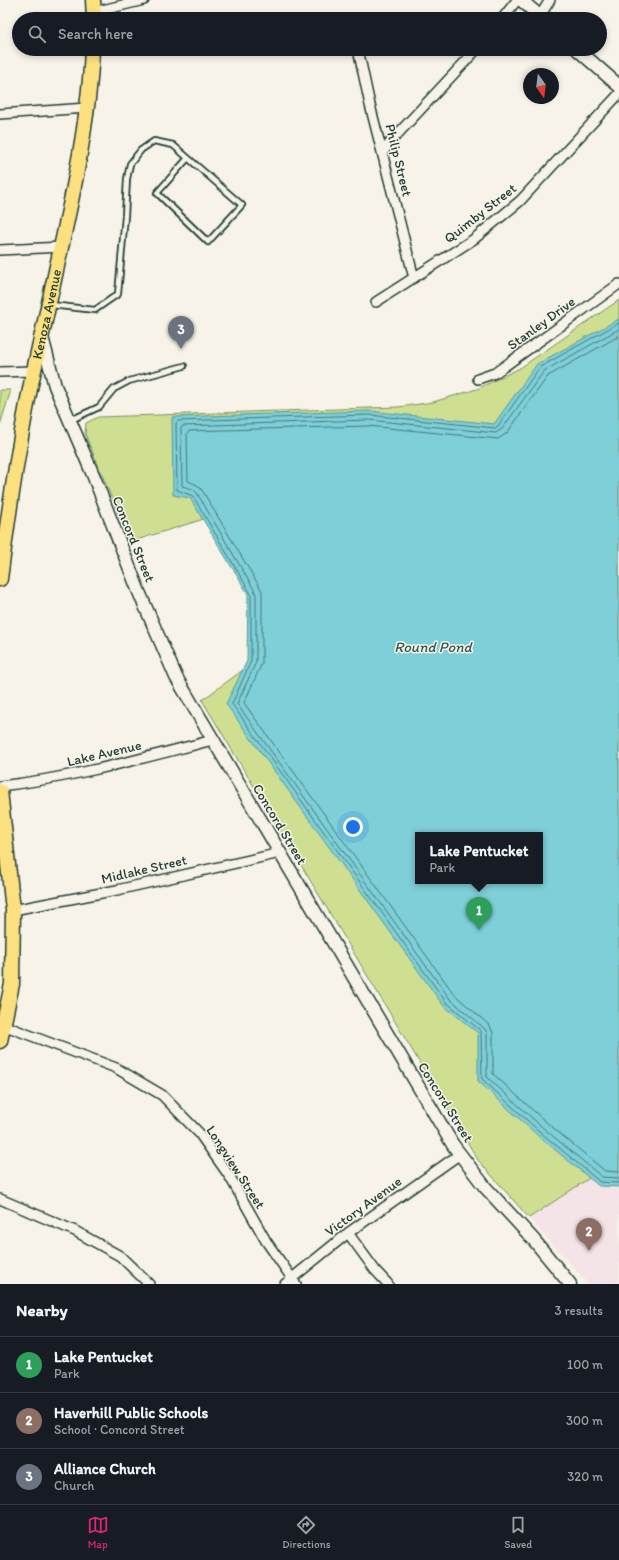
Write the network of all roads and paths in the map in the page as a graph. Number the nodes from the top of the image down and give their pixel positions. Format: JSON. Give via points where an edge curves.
{"nodes":[{"id":1,"x":144,"y":0,"type":"edge"},
{"id":2,"x":517,"y":0,"type":"edge"},
{"id":3,"x":521,"y":0,"type":"edge"},
{"id":4,"x":550,"y":0,"type":"edge"},
{"id":5,"x":94,"y":10,"type":"edge"},
{"id":6,"x":508,"y":12,"type":"edge"},
{"id":7,"x":534,"y":12,"type":"edge"},
{"id":8,"x":544,"y":12,"type":"edge"},
{"id":9,"x":91,"y":56,"type":"edge"},
{"id":10,"x":360,"y":56,"type":"edge"},
{"id":11,"x":470,"y":56,"type":"edge"},
{"id":12,"x":585,"y":56,"type":"edge"},
{"id":13,"x":619,"y":86,"type":"edge"},
{"id":14,"x":619,"y":94,"type":"edge"},
{"id":15,"x":87,"y":108,"type":"junction"},
{"id":16,"x":0,"y":114,"type":"edge"},
{"id":17,"x":383,"y":152,"type":"junction"},
{"id":18,"x":188,"y":158,"type":"junction"},
{"id":19,"x":62,"y":247,"type":"junction"},
{"id":20,"x":0,"y":250,"type":"edge"},
{"id":21,"x":414,"y":278,"type":"junction"},
{"id":22,"x":619,"y":284,"type":"edge"},
{"id":23,"x":376,"y":302,"type":"dead end"},
{"id":24,"x":49,"y":305,"type":"junction"},
{"id":25,"x":42,"y":337,"type":"junction"},
{"id":26,"x":184,"y":366,"type":"dead end"},
{"id":27,"x":34,"y":371,"type":"junction"},
{"id":28,"x":0,"y":372,"type":"edge"},
{"id":29,"x":478,"y":379,"type":"dead end"},
{"id":30,"x":70,"y":420,"type":"junction"},
{"id":31,"x":0,"y":579,"type":"edge"},
{"id":32,"x":213,"y":740,"type":"junction"},
{"id":33,"x":0,"y":786,"type":"edge"},
{"id":34,"x":0,"y":791,"type":"edge"},
{"id":35,"x":280,"y":853,"type":"junction"},
{"id":36,"x":13,"y":910,"type":"junction"},
{"id":37,"x":3,"y":1025,"type":"junction"},
{"id":38,"x":0,"y":1041,"type":"edge"},
{"id":39,"x":460,"y":1154,"type":"junction"},
{"id":40,"x":0,"y":1199,"type":"edge"},
{"id":41,"x":348,"y":1233,"type":"junction"},
{"id":42,"x":291,"y":1282,"type":"edge"},
{"id":43,"x":149,"y":1284,"type":"edge"},
{"id":44,"x":388,"y":1284,"type":"edge"},
{"id":45,"x":570,"y":1284,"type":"edge"}],
"edges":[{"from":1,"to":5,"type":"street"},
{"from":2,"to":6,"type":"street"},
{"from":3,"to":7,"type":"main road"},
{"from":4,"to":8,"type":"street"},
{"from":9,"to":15,"type":"main road","name":"Kenoza Avenue"},
{"from":10,"to":17,"type":"street","name":"Philip Street"},
{"from":11,"to":17,"type":"street"},
{"from":12,"to":13,"type":"main road"},
{"from":14,"to":21,"type":"street","name":"Quimby Street","via":[[520,201],[474,239]]},
{"from":15,"to":16,"type":"street"},
{"from":15,"to":19,"type":"main road","name":"Kenoza Avenue"},
{"from":17,"to":21,"type":"street","name":"Philip Street"},
{"from":18,"to":18,"type":"lane","via":[[242,204],[208,242],[157,193]]},
{"from":18,"to":24,"type":"lane","via":[[173,145],[154,141],[140,150],[130,164],[118,294],[95,310]]},
{"from":19,"to":20,"type":"street"},
{"from":19,"to":24,"type":"main road","name":"Kenoza Avenue"},
{"from":21,"to":23,"type":"street","name":"Quimby Street"},
{"from":22,"to":29,"type":"street","name":"Stanley Drive","via":[[495,373]]},
{"from":24,"to":25,"type":"main road","name":"Kenoza Avenue"},
{"from":25,"to":27,"type":"main road","name":"Kenoza Avenue"},
{"from":25,"to":30,"type":"main road","name":"Concord Street","via":[[55,386]]},
{"from":26,"to":30,"type":"lane","via":[[129,381],[114,389],[99,407]]},
{"from":27,"to":28,"type":"street"},
{"from":27,"to":31,"type":"main road","name":"Kenoza Avenue","via":[[11,494]]},
{"from":30,"to":32,"type":"main road","name":"Concord Street","via":[[139,592],[176,676]]},
{"from":32,"to":33,"type":"street","name":"Lake Avenue","via":[[91,771]]},
{"from":32,"to":35,"type":"main road","name":"Concord Street"},
{"from":34,"to":36,"type":"main road"},
{"from":35,"to":36,"type":"street","name":"Midlake Street","via":[[117,890]]},
{"from":35,"to":39,"type":"main road","name":"Concord Street"},
{"from":36,"to":37,"type":"main road","via":[[12,984]]},
{"from":37,"to":38,"type":"main road"},
{"from":37,"to":42,"type":"street","name":"Longview Street","via":[[116,1068],[162,1095],[199,1133],[230,1177]]},
{"from":39,"to":41,"type":"street","name":"Victory Avenue"},
{"from":39,"to":45,"type":"main road","name":"Concord Street","via":[[485,1187]]},
{"from":40,"to":43,"type":"street","via":[[75,1231],[113,1252]]},
{"from":41,"to":42,"type":"street","name":"Victory Avenue"},
{"from":41,"to":44,"type":"street"}]}
